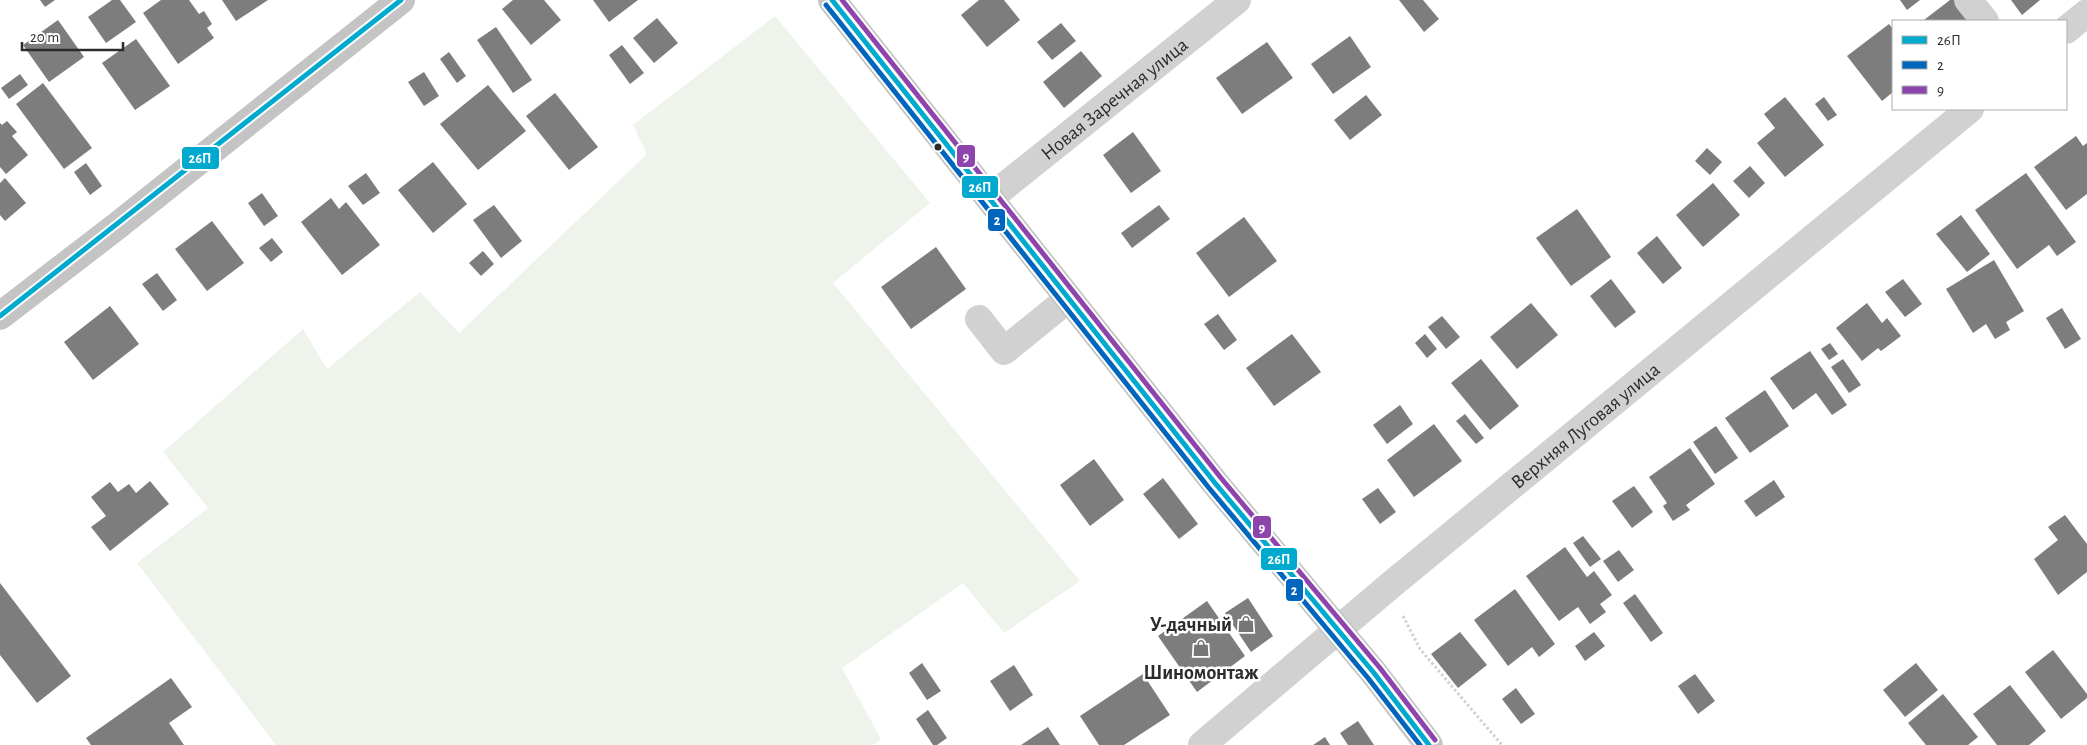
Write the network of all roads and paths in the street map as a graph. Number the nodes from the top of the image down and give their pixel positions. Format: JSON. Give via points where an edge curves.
{"nodes":[{"id":1,"x":401,"y":0,"type":"edge"},
{"id":2,"x":832,"y":0,"type":"edge"},
{"id":3,"x":1237,"y":0,"type":"edge"},
{"id":4,"x":1968,"y":0,"type":"edge"},
{"id":5,"x":2087,"y":13,"type":"edge"},
{"id":6,"x":1984,"y":20,"type":"edge"},
{"id":7,"x":2067,"y":29,"type":"edge"},
{"id":8,"x":1969,"y":110,"type":"edge"},
{"id":9,"x":990,"y":198,"type":"junction"},
{"id":10,"x":1068,"y":300,"type":"junction"},
{"id":11,"x":0,"y":316,"type":"edge"},
{"id":12,"x":979,"y":319,"type":"dead end"},
{"id":13,"x":1392,"y":584,"type":"junction"},
{"id":14,"x":1337,"y":631,"type":"junction"},
{"id":15,"x":1202,"y":745,"type":"edge"},
{"id":16,"x":1429,"y":745,"type":"edge"},
{"id":17,"x":1502,"y":745,"type":"edge"}],
"edges":[{"from":1,"to":11,"type":"main road"},
{"from":2,"to":9,"type":"main road"},
{"from":3,"to":9,"type":"street","name":"Новая Заречная улица"},
{"from":4,"to":6,"type":"street"},
{"from":5,"to":7,"type":"street"},
{"from":8,"to":13,"type":"street","name":"Верхняя Луговая улица"},
{"from":9,"to":10,"type":"main road"},
{"from":10,"to":12,"type":"street","via":[[1004,351]]},
{"from":10,"to":14,"type":"main road"},
{"from":13,"to":14,"type":"street","name":"Верхняя Луговая улица"},
{"from":13,"to":17,"type":"path","via":[[1410,634],[1420,649]]},
{"from":14,"to":15,"type":"street","name":"Верхняя Луговая улица"},
{"from":14,"to":16,"type":"main road"}]}
